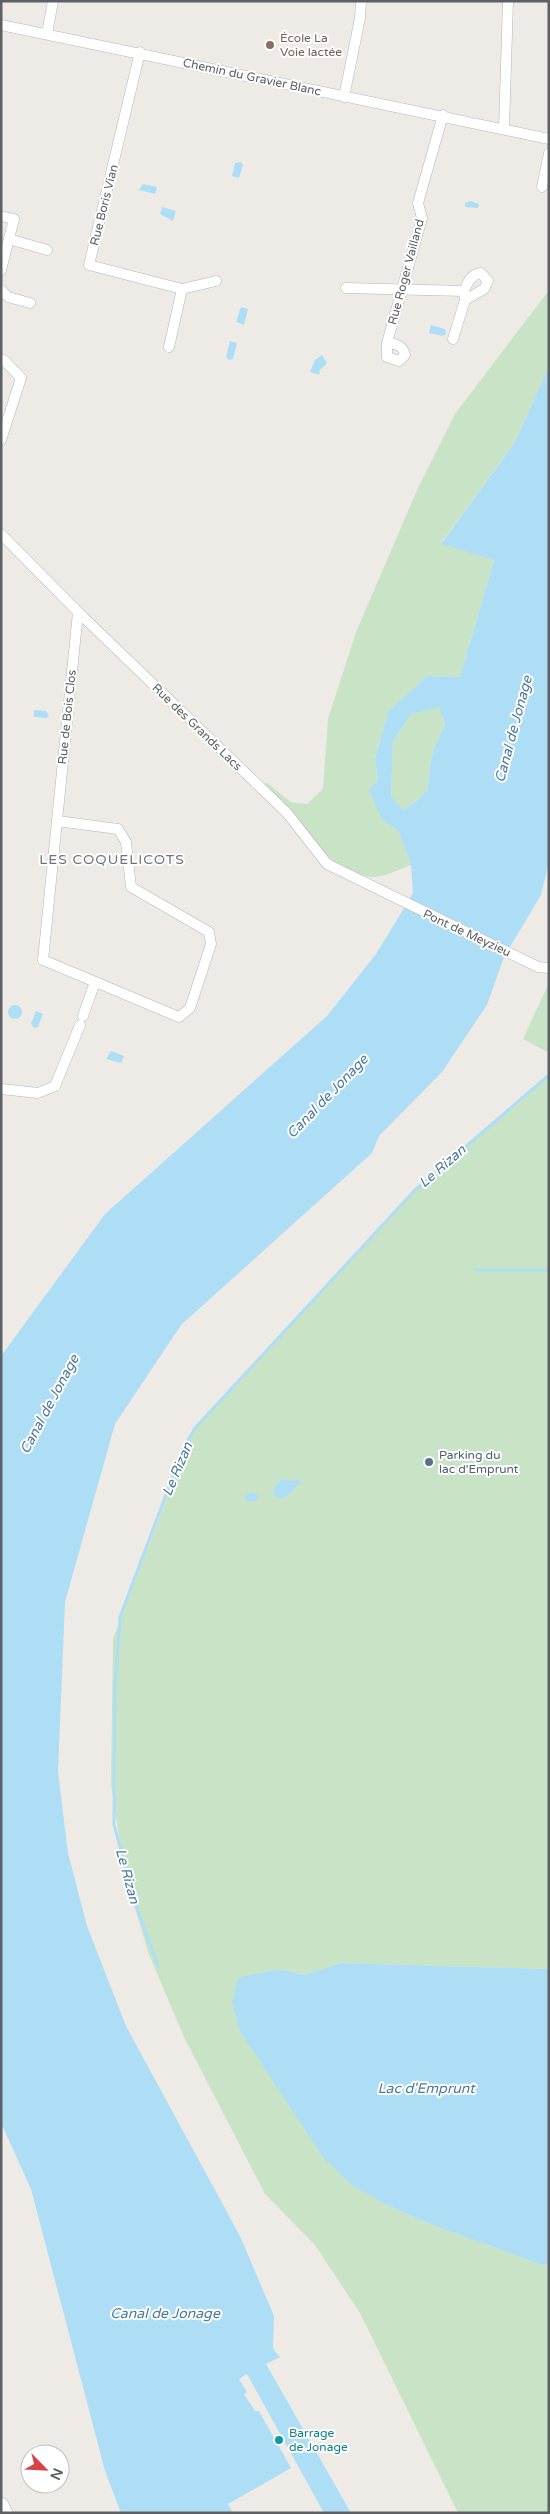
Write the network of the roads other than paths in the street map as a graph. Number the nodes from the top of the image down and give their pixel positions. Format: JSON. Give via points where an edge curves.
{"nodes":[{"id":1,"x":53,"y":1,"type":"edge"},
{"id":2,"x":361,"y":1,"type":"edge"},
{"id":3,"x":508,"y":1,"type":"edge"},
{"id":4,"x":1,"y":24,"type":"edge"},
{"id":5,"x":46,"y":34,"type":"junction"},
{"id":6,"x":140,"y":52,"type":"junction"},
{"id":7,"x":344,"y":97,"type":"junction"},
{"id":8,"x":443,"y":115,"type":"junction"},
{"id":9,"x":504,"y":129,"type":"junction"},
{"id":10,"x":549,"y":138,"type":"edge"},
{"id":11,"x":549,"y":153,"type":"edge"},
{"id":12,"x":542,"y":187,"type":"dead end"},
{"id":13,"x":1,"y":216,"type":"edge"},
{"id":14,"x":9,"y":239,"type":"junction"},
{"id":15,"x":47,"y":250,"type":"dead end"},
{"id":16,"x":1,"y":270,"type":"edge"},
{"id":17,"x":216,"y":281,"type":"dead end"},
{"id":18,"x":346,"y":288,"type":"dead end"},
{"id":19,"x":182,"y":289,"type":"junction"},
{"id":20,"x":1,"y":290,"type":"edge"},
{"id":21,"x":402,"y":291,"type":"junction"},
{"id":22,"x":30,"y":303,"type":"dead end"},
{"id":23,"x":453,"y":339,"type":"dead end"},
{"id":24,"x":387,"y":342,"type":"dead end"},
{"id":25,"x":169,"y":348,"type":"dead end"},
{"id":26,"x":4,"y":360,"type":"dead end"},
{"id":27,"x":1,"y":440,"type":"edge"},
{"id":28,"x":1,"y":534,"type":"edge"},
{"id":29,"x":78,"y":612,"type":"junction"},
{"id":30,"x":57,"y":821,"type":"junction"},
{"id":31,"x":404,"y":903,"type":"joint"},
{"id":32,"x":549,"y":968,"type":"edge"},
{"id":33,"x":95,"y":982,"type":"junction"},
{"id":34,"x":1,"y":1089,"type":"edge"},
{"id":35,"x":1,"y":2505,"type":"edge"},
{"id":36,"x":5,"y":2513,"type":"edge"}],
"edges":[{"from":1,"to":5,"type":"street"},
{"from":2,"to":7,"type":"street"},
{"from":3,"to":9,"type":"street"},
{"from":4,"to":5,"type":"street","name":"Chemin du Gravier Blanc"},
{"from":5,"to":6,"type":"street","name":"Chemin du Gravier Blanc"},
{"from":6,"to":7,"type":"street","name":"Chemin du Gravier Blanc"},
{"from":6,"to":19,"type":"street","name":"Rue Boris Vian","via":[[89,265]]},
{"from":7,"to":8,"type":"street","name":"Chemin du Gravier Blanc"},
{"from":8,"to":9,"type":"street","name":"Chemin du Gravier Blanc"},
{"from":8,"to":21,"type":"street","name":"Rue Roger Vailland","via":[[418,203],[422,218]]},
{"from":9,"to":10,"type":"street","name":"Chemin du Gravier Blanc"},
{"from":11,"to":12,"type":"street"},
{"from":13,"to":14,"type":"street","via":[[14,219]]},
{"from":14,"to":15,"type":"street"},
{"from":14,"to":16,"type":"street"},
{"from":17,"to":19,"type":"street","name":"Rue Boris Vian"},
{"from":18,"to":21,"type":"street"},
{"from":19,"to":25,"type":"street"},
{"from":20,"to":22,"type":"street","via":[[8,297]]},
{"from":21,"to":23,"type":"street","via":[[465,295]]},
{"from":21,"to":24,"type":"street","name":"Rue Roger Vailland"},
{"from":26,"to":27,"type":"street","via":[[21,378]]},
{"from":28,"to":29,"type":"street","name":"Rue des Grands Lacs"},
{"from":29,"to":30,"type":"street","name":"Rue de Bois Clos"},
{"from":29,"to":31,"type":"street","name":"Rue des Grands Lacs","via":[[287,813],[327,864]]},
{"from":30,"to":33,"type":"street","name":"Rue de Bois Clos","via":[[43,960]]},
{"from":30,"to":33,"type":"street","name":"Rue de Bois Clos","via":[[118,829],[126,842],[131,887],[209,932],[211,944],[190,1008],[179,1017]]},
{"from":31,"to":32,"type":"street","name":"Pont de Meyzieu","via":[[538,968]]},
{"from":33,"to":34,"type":"street","via":[[55,1086],[38,1093]]},
{"from":35,"to":36,"type":"main road"}]}
